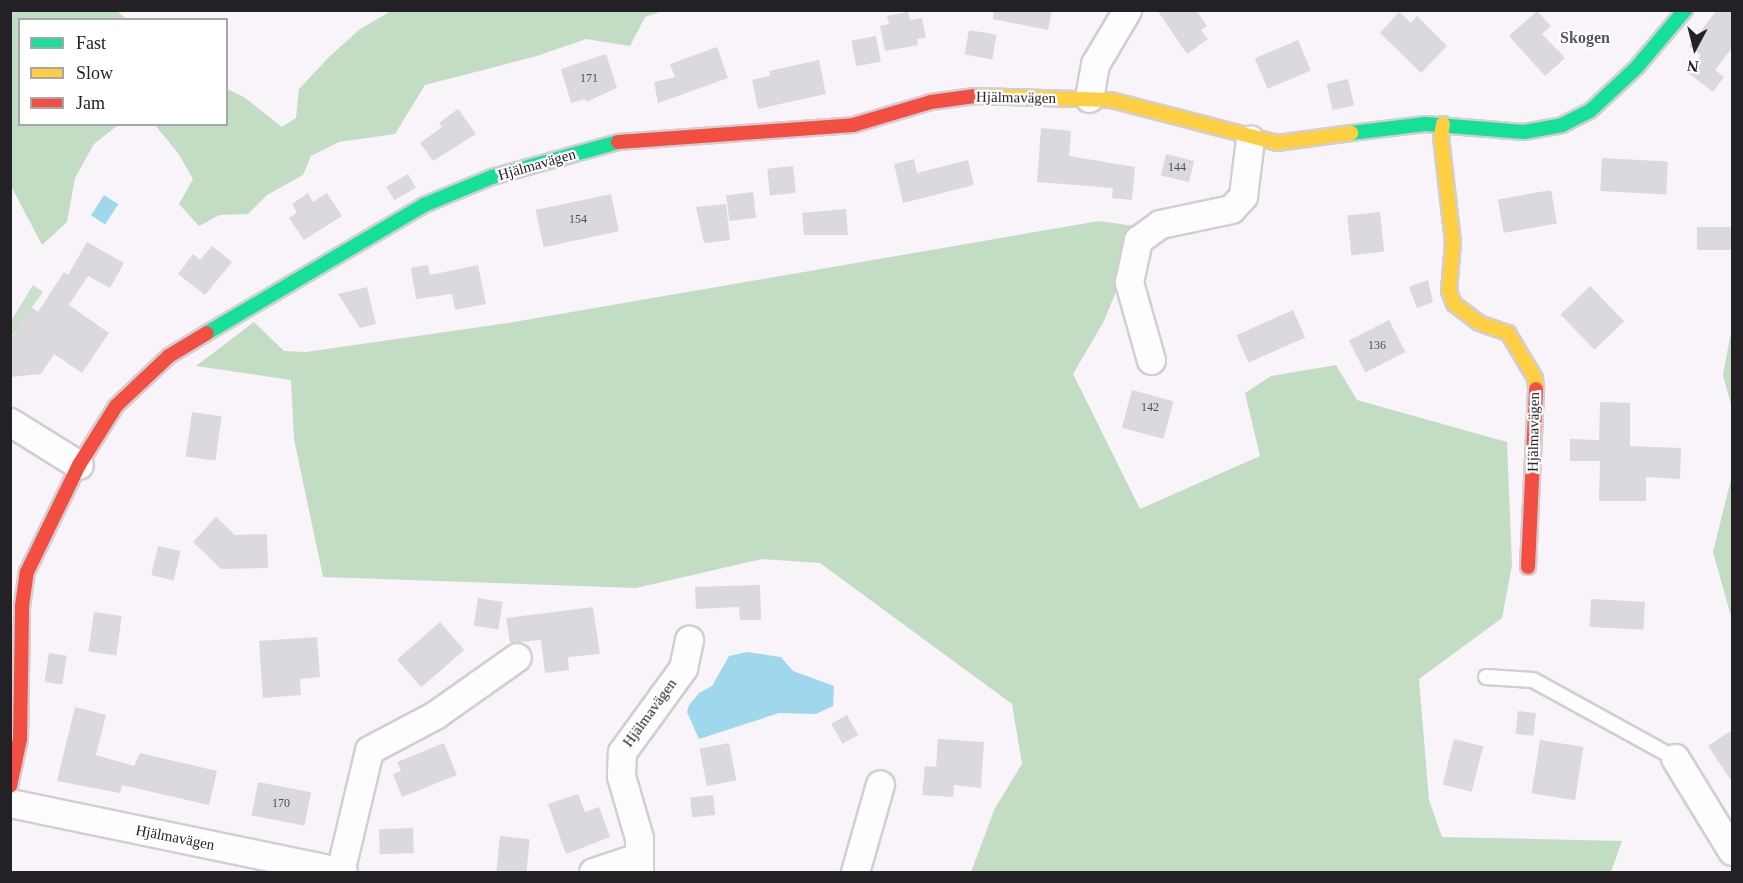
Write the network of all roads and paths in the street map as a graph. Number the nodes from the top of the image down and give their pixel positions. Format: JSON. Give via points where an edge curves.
{"nodes":[{"id":1,"x":1127,"y":10,"type":"edge"},
{"id":2,"x":1684,"y":10,"type":"edge"},
{"id":3,"x":1089,"y":98,"type":"junction"},
{"id":4,"x":1443,"y":124,"type":"junction"},
{"id":5,"x":1250,"y":139,"type":"junction"},
{"id":6,"x":1151,"y":360,"type":"dead end"},
{"id":7,"x":10,"y":422,"type":"edge"},
{"id":8,"x":79,"y":465,"type":"junction"},
{"id":9,"x":1528,"y":567,"type":"dead end"},
{"id":10,"x":689,"y":640,"type":"dead end"},
{"id":11,"x":517,"y":657,"type":"dead end"},
{"id":12,"x":1486,"y":677,"type":"dead end"},
{"id":13,"x":1675,"y":758,"type":"joint"},
{"id":14,"x":880,"y":784,"type":"dead end"},
{"id":15,"x":10,"y":786,"type":"edge"},
{"id":16,"x":10,"y":803,"type":"edge"},
{"id":17,"x":1732,"y":851,"type":"edge"},
{"id":18,"x":638,"y":865,"type":"edge"},
{"id":19,"x":341,"y":872,"type":"edge"},
{"id":20,"x":593,"y":873,"type":"edge"},
{"id":21,"x":855,"y":873,"type":"edge"}],
"edges":[{"from":1,"to":3,"type":"street","via":[[1095,64]]},
{"from":2,"to":4,"type":"street","name":"Hjälmavägen","via":[[1625,79],[1590,111],[1562,125],[1514,132]]},
{"from":3,"to":5,"type":"street","name":"Hjälmavägen","via":[[1152,110]]},
{"from":3,"to":8,"type":"street","name":"Hjälmavägen","via":[[1023,100],[974,96],[805,131],[618,142],[492,177],[424,205],[169,356],[116,406]]},
{"from":4,"to":5,"type":"street","name":"Hjälmavägen","via":[[1398,125],[1277,143]]},
{"from":4,"to":9,"type":"street","name":"Hjälmavägen","via":[[1441,137],[1453,242],[1449,291],[1454,304],[1479,323],[1508,333],[1534,378],[1538,409]]},
{"from":5,"to":6,"type":"street","via":[[1243,196],[1231,209],[1160,224],[1138,240],[1129,282]]},
{"from":7,"to":8,"type":"street"},
{"from":8,"to":15,"type":"street","name":"Hjälmavägen","via":[[27,572],[21,606],[20,739]]},
{"from":10,"to":18,"type":"street","name":"Hjälmavägen","via":[[682,668],[622,752],[621,776],[639,838]]},
{"from":11,"to":19,"type":"street","name":"Hjälmavägen","via":[[435,715],[369,750]]},
{"from":12,"to":13,"type":"lane","via":[[1533,680]]},
{"from":13,"to":17,"type":"street"},
{"from":14,"to":21,"type":"street"},
{"from":16,"to":19,"type":"street","name":"Hjälmavägen"},
{"from":18,"to":20,"type":"street","name":"Hjälmavägen"}]}
